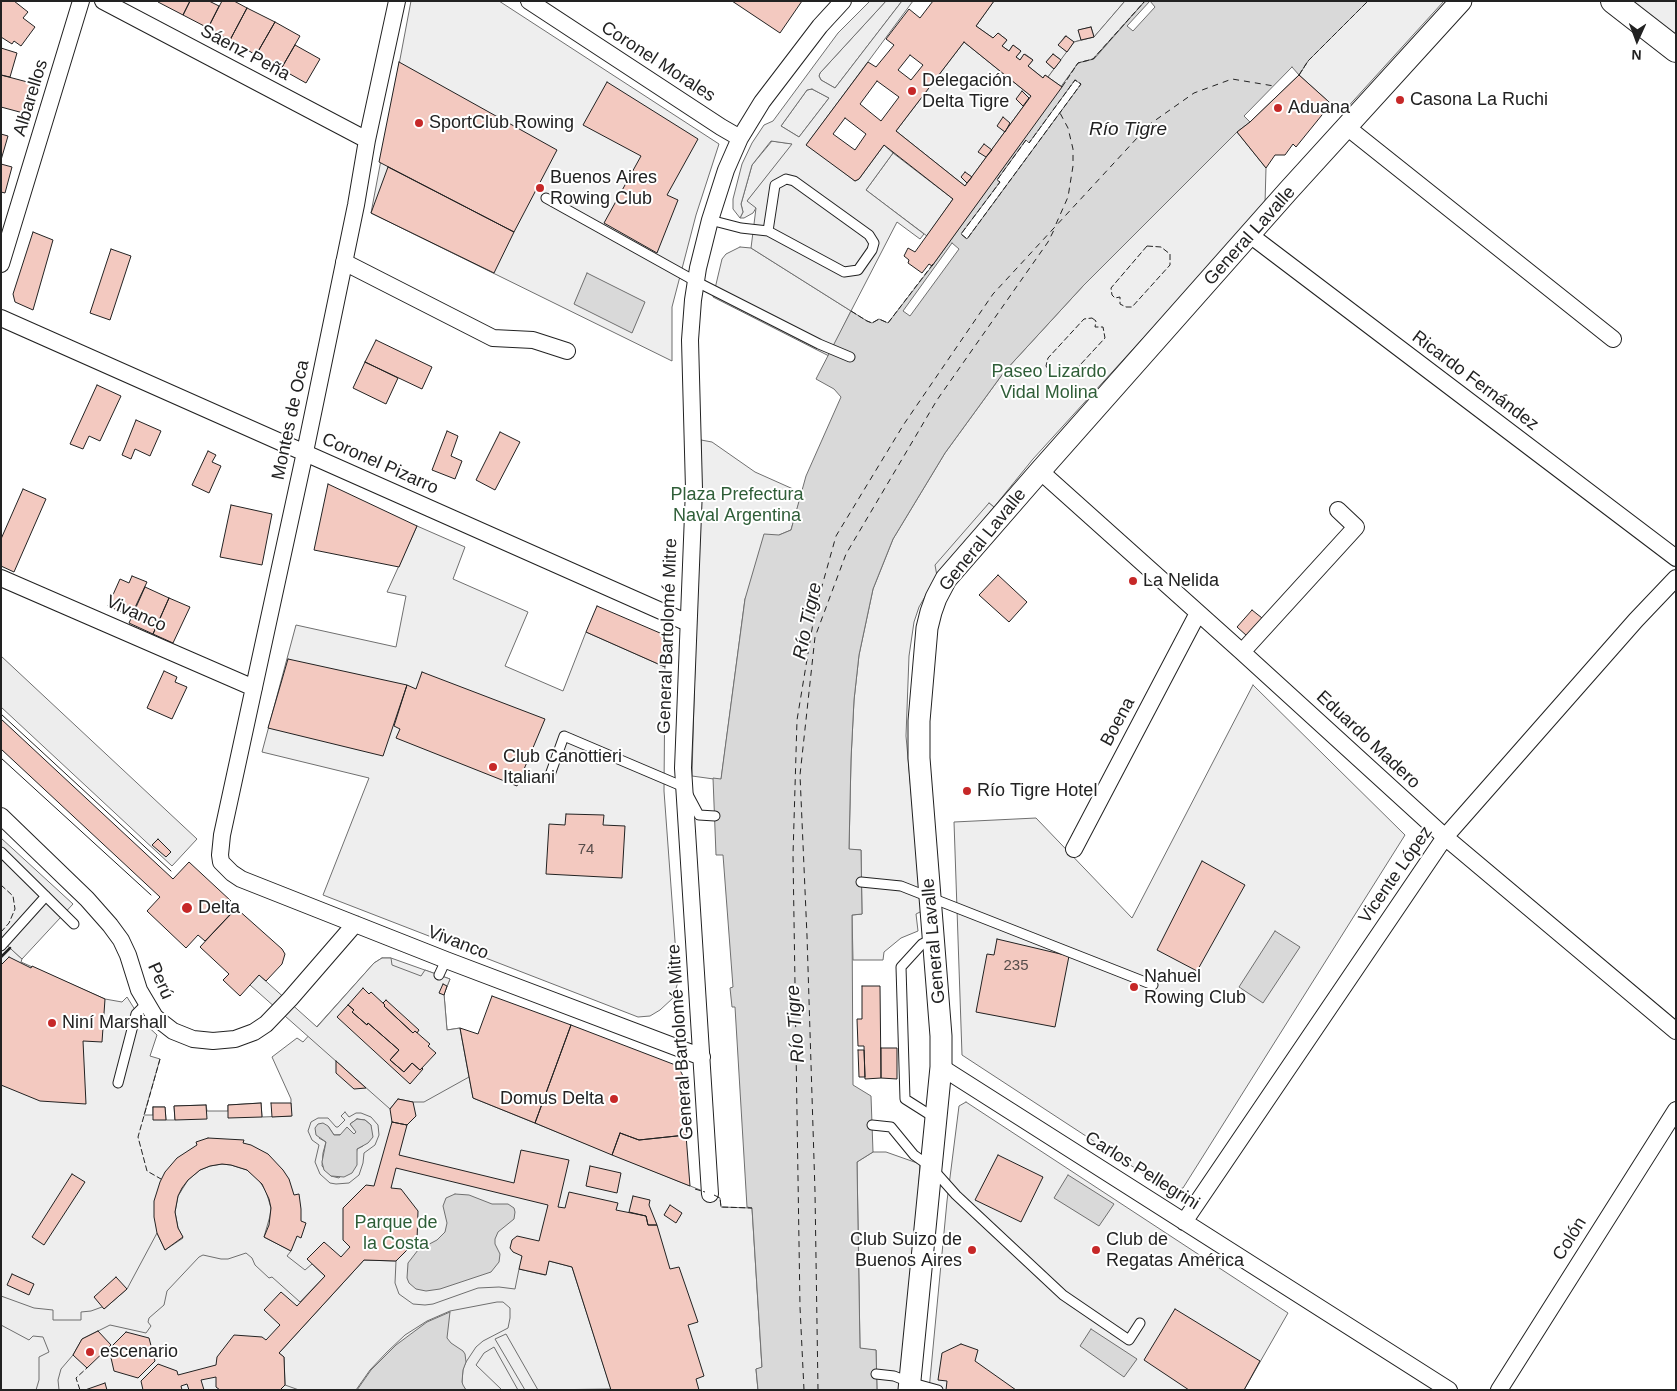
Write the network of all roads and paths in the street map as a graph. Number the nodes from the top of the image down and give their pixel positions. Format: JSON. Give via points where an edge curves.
{"nodes":[{"id":1,"x":81,"y":1,"type":"edge"},
{"id":2,"x":104,"y":1,"type":"edge"},
{"id":3,"x":397,"y":1,"type":"edge"},
{"id":4,"x":529,"y":1,"type":"edge"},
{"id":5,"x":843,"y":1,"type":"edge"},
{"id":6,"x":1461,"y":1,"type":"edge"},
{"id":7,"x":1613,"y":1,"type":"edge"},
{"id":8,"x":1676,"y":50,"type":"edge"},
{"id":9,"x":1348,"y":128,"type":"junction"},
{"id":10,"x":740,"y":138,"type":"junction"},
{"id":11,"x":367,"y":140,"type":"junction"},
{"id":12,"x":546,"y":198,"type":"dead end"},
{"id":13,"x":710,"y":220,"type":"junction"},
{"id":14,"x":768,"y":231,"type":"junction"},
{"id":15,"x":1250,"y":235,"type":"junction"},
{"id":16,"x":344,"y":262,"type":"junction"},
{"id":17,"x":1,"y":264,"type":"edge"},
{"id":18,"x":695,"y":281,"type":"junction"},
{"id":19,"x":1,"y":318,"type":"edge"},
{"id":20,"x":1612,"y":339,"type":"dead end"},
{"id":21,"x":567,"y":351,"type":"dead end"},
{"id":22,"x":850,"y":357,"type":"dead end"},
{"id":23,"x":305,"y":452,"type":"junction"},
{"id":24,"x":1040,"y":471,"type":"junction"},
{"id":25,"x":1338,"y":510,"type":"dead end"},
{"id":26,"x":1676,"y":558,"type":"edge"},
{"id":27,"x":1,"y":578,"type":"edge"},
{"id":28,"x":1676,"y":578,"type":"edge"},
{"id":29,"x":1198,"y":613,"type":"junction"},
{"id":30,"x":688,"y":623,"type":"junction"},
{"id":31,"x":1242,"y":652,"type":"junction"},
{"id":32,"x":254,"y":688,"type":"junction"},
{"id":33,"x":550,"y":775,"type":"dead end"},
{"id":34,"x":684,"y":787,"type":"junction"},
{"id":35,"x":1,"y":816,"type":"edge"},
{"id":36,"x":715,"y":816,"type":"dead end"},
{"id":37,"x":1445,"y":837,"type":"junction"},
{"id":38,"x":220,"y":846,"type":"joint"},
{"id":39,"x":1074,"y":849,"type":"dead end"},
{"id":40,"x":1,"y":852,"type":"edge"},
{"id":41,"x":861,"y":882,"type":"dead end"},
{"id":42,"x":46,"y":896,"type":"junction"},
{"id":43,"x":931,"y":898,"type":"junction"},
{"id":44,"x":74,"y":924,"type":"dead end"},
{"id":45,"x":355,"y":924,"type":"junction"},
{"id":46,"x":934,"y":938,"type":"junction"},
{"id":47,"x":1,"y":946,"type":"edge"},
{"id":48,"x":1153,"y":985,"type":"dead end"},
{"id":49,"x":146,"y":1004,"type":"junction"},
{"id":50,"x":1676,"y":1031,"type":"edge"},
{"id":51,"x":702,"y":1057,"type":"junction"},
{"id":52,"x":941,"y":1067,"type":"junction"},
{"id":53,"x":118,"y":1083,"type":"dead end"},
{"id":54,"x":1676,"y":1110,"type":"edge"},
{"id":55,"x":936,"y":1119,"type":"junction"},
{"id":56,"x":872,"y":1125,"type":"dead end"},
{"id":57,"x":931,"y":1167,"type":"junction"},
{"id":58,"x":710,"y":1194,"type":"dead end"},
{"id":59,"x":1184,"y":1222,"type":"junction"},
{"id":60,"x":1140,"y":1323,"type":"dead end"},
{"id":61,"x":876,"y":1374,"type":"dead end"},
{"id":62,"x":909,"y":1386,"type":"edge"},
{"id":63,"x":938,"y":1390,"type":"edge"},
{"id":64,"x":1449,"y":1390,"type":"edge"},
{"id":65,"x":1499,"y":1390,"type":"edge"}],
"edges":[{"from":1,"to":17,"type":"street","name":"Albarellos"},
{"from":2,"to":11,"type":"street","name":"Sáenz Peña"},
{"from":3,"to":11,"type":"street","name":"Montes de Oca"},
{"from":4,"to":10,"type":"street","name":"Coronel Morales"},
{"from":5,"to":10,"type":"street","name":"General Bartolomé Mitre","via":[[762,102]]},
{"from":6,"to":9,"type":"street","name":"General Lavalle"},
{"from":7,"to":8,"type":"main road"},
{"from":9,"to":15,"type":"street","name":"General Lavalle"},
{"from":9,"to":20,"type":"street"},
{"from":10,"to":13,"type":"street","name":"General Bartolomé Mitre"},
{"from":11,"to":16,"type":"street","name":"Montes de Oca"},
{"from":12,"to":18,"type":"lane"},
{"from":13,"to":14,"type":"lane"},
{"from":13,"to":18,"type":"street","name":"General Bartolomé Mitre"},
{"from":14,"to":14,"type":"lane","via":[[844,272],[858,270],[874,244],[869,235],[794,181],[786,179],[775,185]]},
{"from":15,"to":24,"type":"street","name":"General Lavalle"},
{"from":15,"to":26,"type":"street","name":"Ricardo Fernández"},
{"from":16,"to":21,"type":"street","via":[[493,338],[533,340]]},
{"from":16,"to":23,"type":"street","name":"Montes de Oca"},
{"from":18,"to":22,"type":"lane"},
{"from":18,"to":30,"type":"street","name":"General Bartolomé Mitre","via":[[690,340],[694,489]]},
{"from":19,"to":23,"type":"street","name":"Coronel Pizarro"},
{"from":23,"to":30,"type":"street","name":"Coronel Pizarro"},
{"from":23,"to":32,"type":"street","name":"Montes de Oca"},
{"from":24,"to":29,"type":"street","name":"Eduardo Madero"},
{"from":24,"to":43,"type":"street","name":"General Lavalle","via":[[946,579],[931,612],[919,721],[919,758]]},
{"from":25,"to":31,"type":"street","via":[[1356,527]]},
{"from":27,"to":32,"type":"street","name":"Vivanco"},
{"from":28,"to":37,"type":"street","name":"Vicente López"},
{"from":29,"to":31,"type":"street","name":"Eduardo Madero"},
{"from":29,"to":39,"type":"street","name":"Boena"},
{"from":30,"to":34,"type":"street","name":"General Bartolomé Mitre"},
{"from":31,"to":37,"type":"street","name":"Eduardo Madero"},
{"from":32,"to":38,"type":"street","name":"Montes de Oca"},
{"from":33,"to":34,"type":"lane","via":[[564,736]]},
{"from":34,"to":36,"type":"lane","via":[[699,815]]},
{"from":34,"to":51,"type":"street","name":"General Bartolomé Mitre"},
{"from":35,"to":49,"type":"street","name":"Perú","via":[[106,920],[128,954]]},
{"from":37,"to":50,"type":"street","name":"Eduardo Madero"},
{"from":37,"to":59,"type":"street","name":"Vicente López"},
{"from":38,"to":45,"type":"street","name":"Vivanco","via":[[222,862],[241,879]]},
{"from":40,"to":42,"type":"lane"},
{"from":41,"to":43,"type":"lane","via":[[901,886]]},
{"from":42,"to":44,"type":"lane"},
{"from":42,"to":47,"type":"lane"},
{"from":43,"to":46,"type":"street","name":"General Lavalle"},
{"from":43,"to":48,"type":"lane"},
{"from":45,"to":49,"type":"street","name":"Perú","via":[[275,1015],[245,1036],[224,1041],[194,1039],[173,1031],[155,1017]]},
{"from":45,"to":51,"type":"street","name":"Vivanco","via":[[442,967]]},
{"from":46,"to":52,"type":"street","name":"General Lavalle"},
{"from":46,"to":55,"type":"lane","via":[[922,944],[901,967],[905,1099]]},
{"from":49,"to":53,"type":"lane","via":[[136,1014]]},
{"from":51,"to":58,"type":"street","name":"General Bartolomé Mitre"},
{"from":52,"to":55,"type":"street","name":"General Lavalle"},
{"from":52,"to":59,"type":"street","name":"Carlos Pellegrini"},
{"from":54,"to":65,"type":"street","name":"Colón"},
{"from":55,"to":57,"type":"street","name":"General Lavalle"},
{"from":56,"to":57,"type":"lane","via":[[890,1127],[914,1155]]},
{"from":57,"to":60,"type":"lane","via":[[956,1195],[1063,1295],[1129,1340]]},
{"from":57,"to":62,"type":"street","name":"General Lavalle"},
{"from":59,"to":64,"type":"street","name":"Carlos Pellegrini"},
{"from":61,"to":62,"type":"lane","via":[[894,1376]]},
{"from":62,"to":63,"type":"lane"}]}
